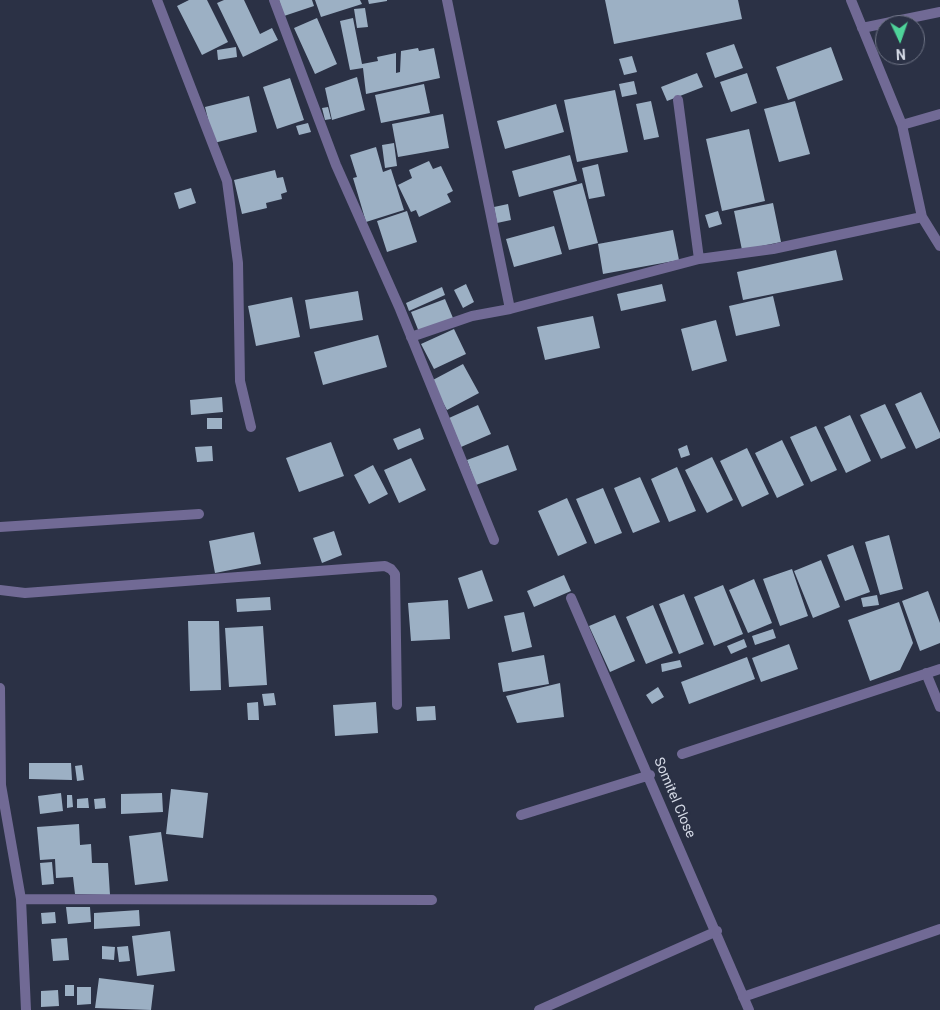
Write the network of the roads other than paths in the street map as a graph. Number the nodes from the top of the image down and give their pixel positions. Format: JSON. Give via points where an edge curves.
{"nodes":[{"id":1,"x":157,"y":0,"type":"edge"},
{"id":2,"x":274,"y":0,"type":"edge"},
{"id":3,"x":447,"y":0,"type":"edge"},
{"id":4,"x":851,"y":0,"type":"edge"},
{"id":5,"x":940,"y":12,"type":"edge"},
{"id":6,"x":862,"y":28,"type":"junction"},
{"id":7,"x":678,"y":100,"type":"dead end"},
{"id":8,"x":940,"y":114,"type":"edge"},
{"id":9,"x":902,"y":125,"type":"junction"},
{"id":10,"x":922,"y":217,"type":"junction"},
{"id":11,"x":940,"y":246,"type":"edge"},
{"id":12,"x":699,"y":259,"type":"junction"},
{"id":13,"x":510,"y":309,"type":"junction"},
{"id":14,"x":411,"y":337,"type":"junction"},
{"id":15,"x":251,"y":426,"type":"dead end"},
{"id":16,"x":199,"y":514,"type":"dead end"},
{"id":17,"x":0,"y":527,"type":"edge"},
{"id":18,"x":494,"y":540,"type":"dead end"},
{"id":19,"x":0,"y":590,"type":"edge"},
{"id":20,"x":571,"y":598,"type":"dead end"},
{"id":21,"x":940,"y":669,"type":"edge"},
{"id":22,"x":926,"y":673,"type":"junction"},
{"id":23,"x":0,"y":688,"type":"edge"},
{"id":24,"x":397,"y":705,"type":"dead end"},
{"id":25,"x":940,"y":707,"type":"edge"},
{"id":26,"x":682,"y":754,"type":"dead end"},
{"id":27,"x":1,"y":770,"type":"edge"},
{"id":28,"x":650,"y":776,"type":"junction"},
{"id":29,"x":521,"y":815,"type":"dead end"},
{"id":30,"x":20,"y":899,"type":"junction"},
{"id":31,"x":432,"y":900,"type":"dead end"},
{"id":32,"x":940,"y":929,"type":"edge"},
{"id":33,"x":717,"y":931,"type":"junction"},
{"id":34,"x":743,"y":997,"type":"junction"},
{"id":35,"x":26,"y":1010,"type":"edge"},
{"id":36,"x":539,"y":1010,"type":"edge"},
{"id":37,"x":749,"y":1010,"type":"edge"}],
"edges":[{"from":1,"to":15,"type":"street","via":[[227,182],[238,263],[240,381]]},
{"from":2,"to":14,"type":"street","via":[[336,165]]},
{"from":3,"to":13,"type":"street"},
{"from":4,"to":6,"type":"street"},
{"from":5,"to":6,"type":"street"},
{"from":6,"to":9,"type":"street"},
{"from":7,"to":12,"type":"street"},
{"from":8,"to":9,"type":"street"},
{"from":9,"to":10,"type":"street"},
{"from":10,"to":11,"type":"street"},
{"from":10,"to":12,"type":"street","via":[[773,249]]},
{"from":12,"to":13,"type":"street"},
{"from":13,"to":14,"type":"street","via":[[472,316]]},
{"from":14,"to":18,"type":"street"},
{"from":16,"to":17,"type":"street"},
{"from":19,"to":24,"type":"street","via":[[25,594],[385,566],[395,574]]},
{"from":20,"to":28,"type":"street","name":"Somitel Close"},
{"from":21,"to":22,"type":"street"},
{"from":22,"to":25,"type":"street"},
{"from":22,"to":26,"type":"street"},
{"from":23,"to":27,"type":"street"},
{"from":27,"to":30,"type":"street"},
{"from":28,"to":29,"type":"street"},
{"from":28,"to":33,"type":"street","name":"Somitel Close"},
{"from":30,"to":31,"type":"street"},
{"from":30,"to":35,"type":"street"},
{"from":32,"to":34,"type":"street"},
{"from":33,"to":34,"type":"street","name":"Somitel Close"},
{"from":33,"to":36,"type":"street"},
{"from":34,"to":37,"type":"street","name":"Somitel Close"}]}
